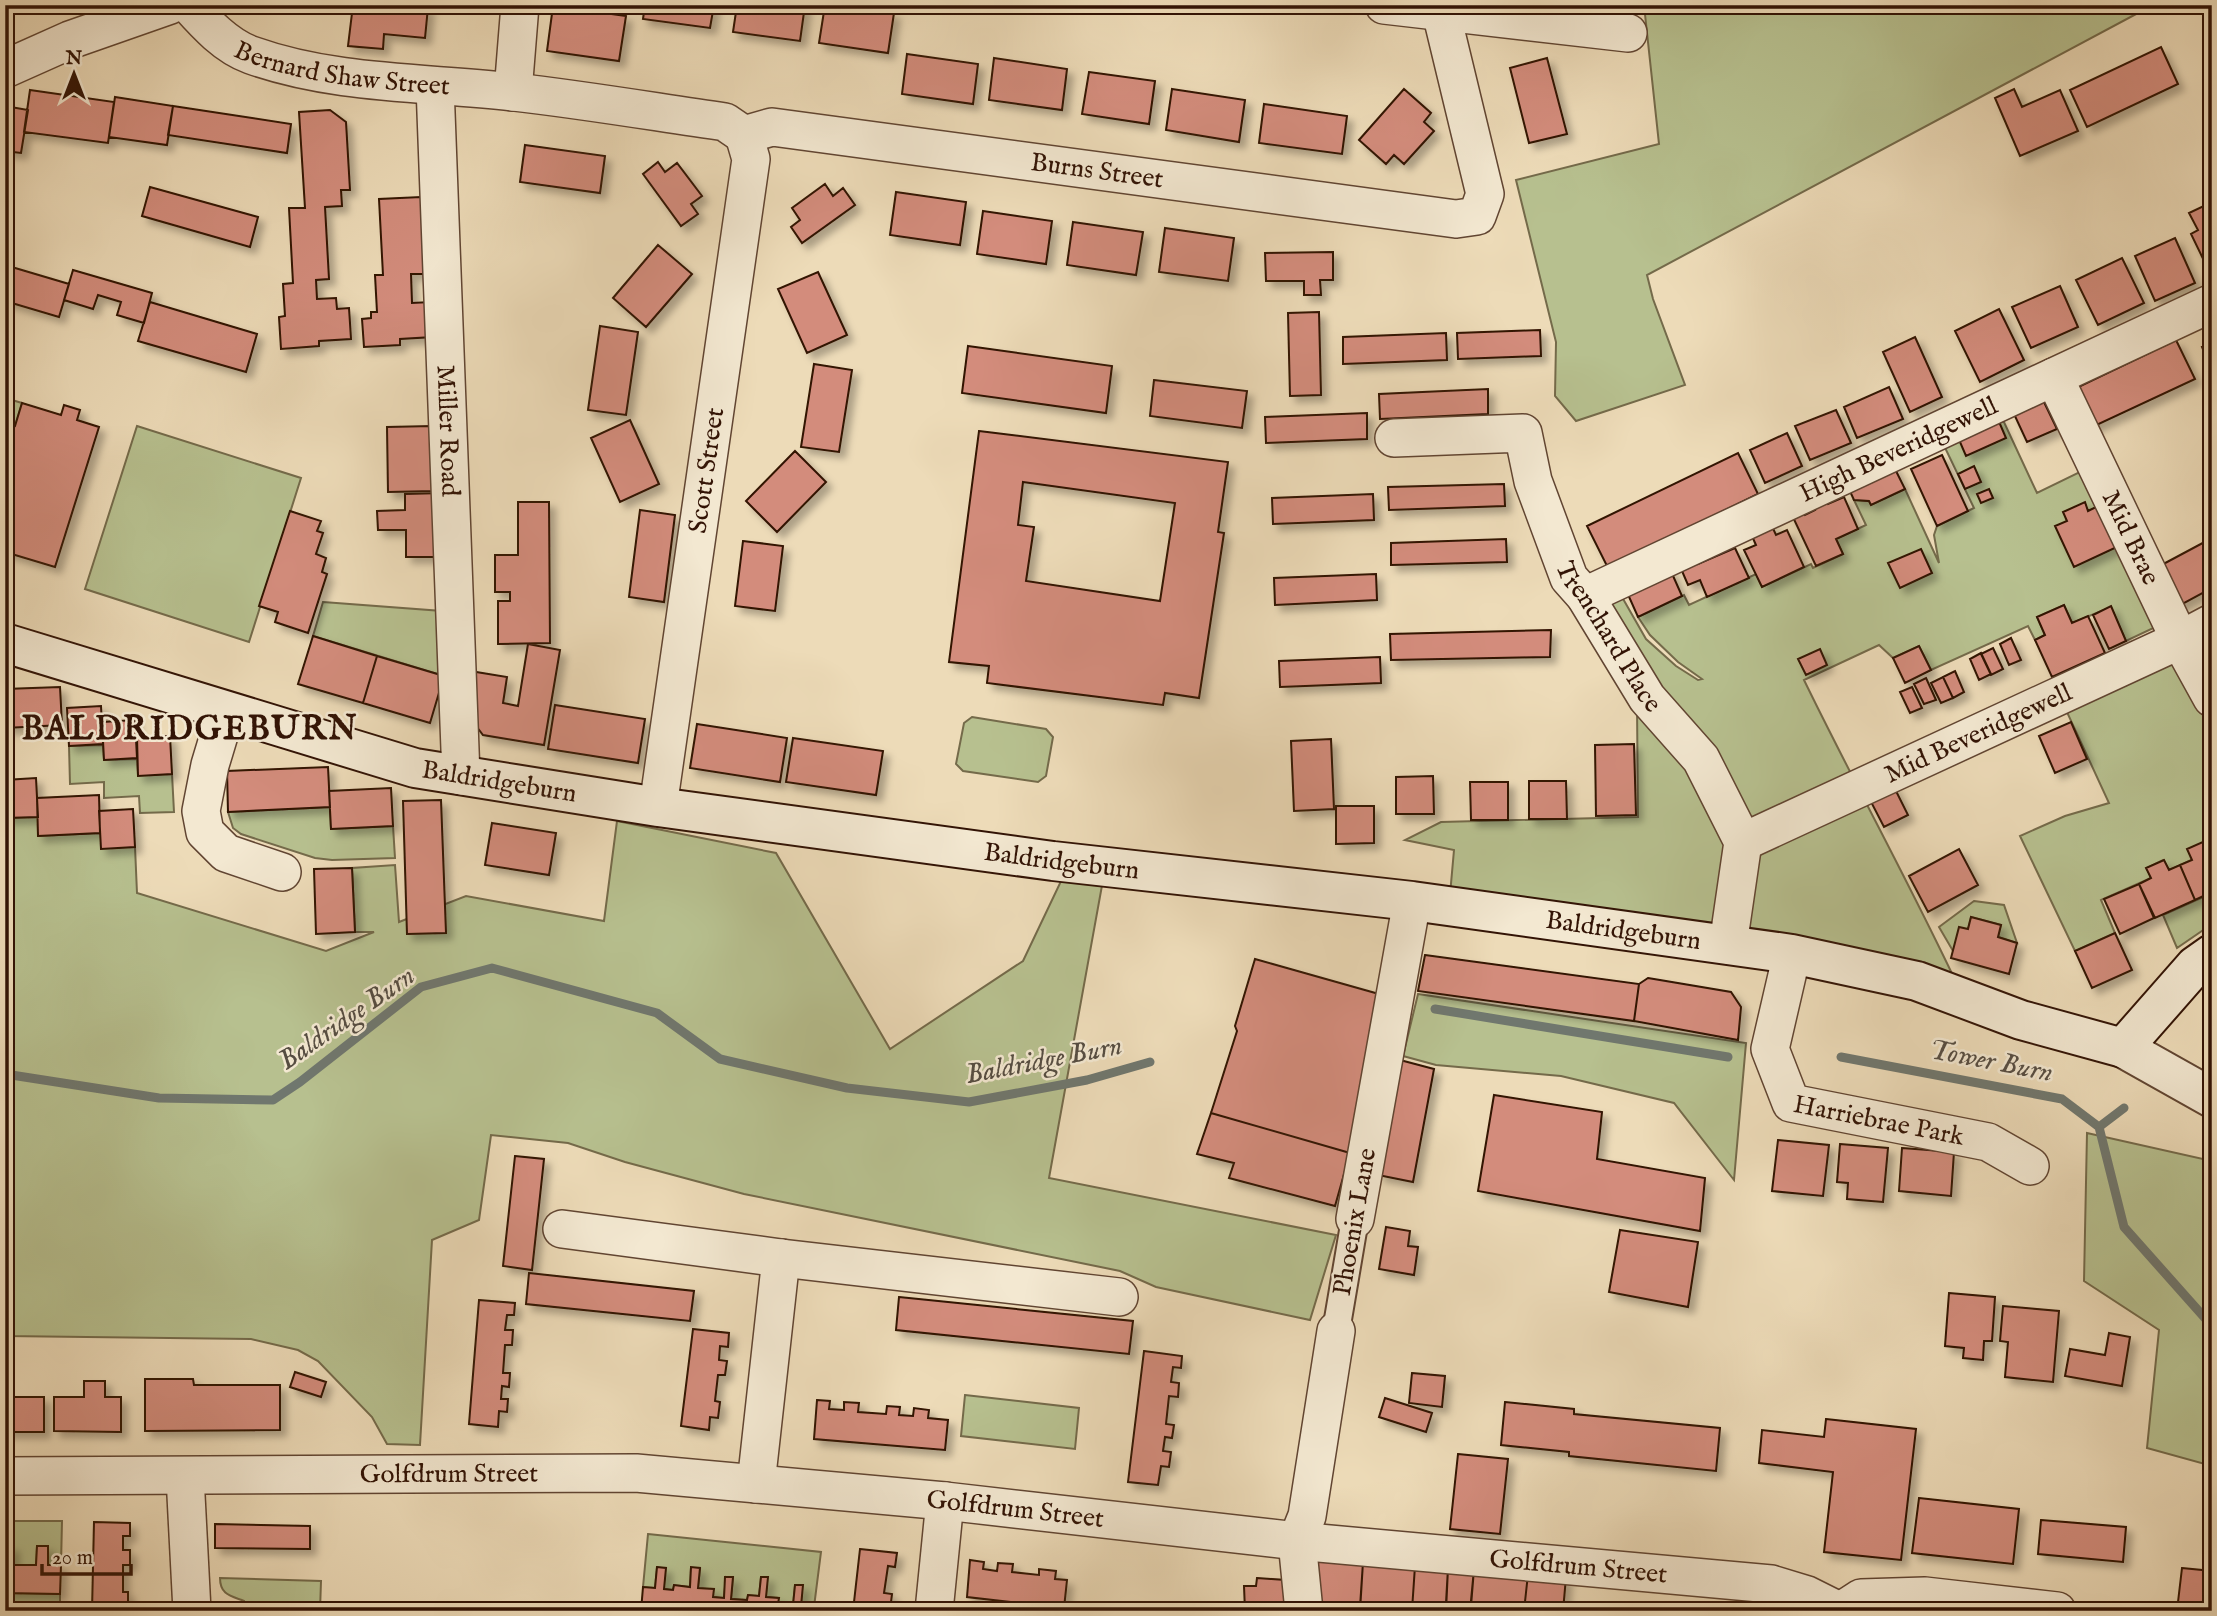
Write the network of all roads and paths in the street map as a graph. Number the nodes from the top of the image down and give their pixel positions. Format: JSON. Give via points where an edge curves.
{"nodes":[{"id":1,"x":170,"y":5,"type":"edge"},
{"id":2,"x":189,"y":5,"type":"edge"},
{"id":3,"x":520,"y":5,"type":"edge"},
{"id":4,"x":1384,"y":5,"type":"edge"},
{"id":5,"x":1441,"y":12,"type":"junction"},
{"id":6,"x":1628,"y":33,"type":"dead end"},
{"id":7,"x":5,"y":69,"type":"edge"},
{"id":8,"x":435,"y":86,"type":"junction"},
{"id":9,"x":513,"y":92,"type":"junction"},
{"id":10,"x":744,"y":135,"type":"junction"},
{"id":11,"x":2212,"y":303,"type":"edge"},
{"id":12,"x":2054,"y":377,"type":"junction"},
{"id":13,"x":1394,"y":438,"type":"dead end"},
{"id":14,"x":1585,"y":596,"type":"junction"},
{"id":15,"x":2212,"y":623,"type":"edge"},
{"id":16,"x":2180,"y":640,"type":"junction"},
{"id":17,"x":5,"y":643,"type":"edge"},
{"id":18,"x":2212,"y":698,"type":"edge"},
{"id":19,"x":226,"y":712,"type":"junction"},
{"id":20,"x":461,"y":776,"type":"junction"},
{"id":21,"x":658,"y":807,"type":"junction"},
{"id":22,"x":1743,"y":842,"type":"junction"},
{"id":23,"x":282,"y":872,"type":"dead end"},
{"id":24,"x":1412,"y":901,"type":"junction"},
{"id":25,"x":1728,"y":945,"type":"junction"},
{"id":26,"x":1792,"y":954,"type":"junction"},
{"id":27,"x":2212,"y":954,"type":"edge"},
{"id":28,"x":2123,"y":1048,"type":"junction"},
{"id":29,"x":2212,"y":1098,"type":"edge"},
{"id":30,"x":2030,"y":1166,"type":"dead end"},
{"id":31,"x":1355,"y":1219,"type":"joint"},
{"id":32,"x":562,"y":1229,"type":"dead end"},
{"id":33,"x":781,"y":1258,"type":"junction"},
{"id":34,"x":1119,"y":1297,"type":"dead end"},
{"id":35,"x":1336,"y":1331,"type":"joint"},
{"id":36,"x":5,"y":1476,"type":"edge"},
{"id":37,"x":185,"y":1476,"type":"junction"},
{"id":38,"x":756,"y":1484,"type":"junction"},
{"id":39,"x":945,"y":1501,"type":"junction"},
{"id":40,"x":1297,"y":1541,"type":"junction"},
{"id":41,"x":192,"y":1611,"type":"edge"},
{"id":42,"x":934,"y":1611,"type":"edge"},
{"id":43,"x":1304,"y":1611,"type":"edge"},
{"id":44,"x":1840,"y":1611,"type":"edge"},
{"id":45,"x":2057,"y":1611,"type":"edge"}],
"edges":[{"from":1,"to":7,"type":"street","via":[[70,40]]},
{"from":2,"to":8,"type":"street","name":"Bernard Shaw Street","via":[[212,30],[248,54],[309,72]]},
{"from":3,"to":9,"type":"street"},
{"from":4,"to":5,"type":"street"},
{"from":5,"to":6,"type":"street"},
{"from":5,"to":10,"type":"street","name":"Burns Street","via":[[1485,194],[1477,216],[1456,219],[772,127]]},
{"from":8,"to":9,"type":"street","name":"Bernard Shaw Street"},
{"from":8,"to":20,"type":"street","name":"Miller Road"},
{"from":9,"to":10,"type":"street","via":[[726,122]]},
{"from":10,"to":21,"type":"street","name":"Scott Street","via":[[751,159]]},
{"from":11,"to":12,"type":"street","name":"High Beveridgewell"},
{"from":12,"to":14,"type":"street","name":"High Beveridgewell"},
{"from":12,"to":16,"type":"street","name":"Mid Brae"},
{"from":13,"to":14,"type":"street","name":"Trenchard Place","via":[[1523,433],[1533,481],[1569,578]]},
{"from":14,"to":22,"type":"street","name":"Trenchard Place","via":[[1647,698],[1701,759]]},
{"from":15,"to":16,"type":"street","name":"Mid Beveridgewell"},
{"from":16,"to":18,"type":"street","name":"Mid Brae"},
{"from":16,"to":22,"type":"street","name":"Mid Beveridgewell"},
{"from":17,"to":19,"type":"main road","name":"Baldridgeburn"},
{"from":19,"to":20,"type":"main road","name":"Baldridgeburn","via":[[415,768]]},
{"from":19,"to":23,"type":"street","via":[[209,765],[201,811],[205,832],[226,853]]},
{"from":20,"to":21,"type":"main road","name":"Baldridgeburn"},
{"from":21,"to":24,"type":"main road","name":"Baldridgeburn","via":[[1053,861]]},
{"from":22,"to":25,"type":"street"},
{"from":24,"to":25,"type":"main road","name":"Baldridgeburn"},
{"from":24,"to":31,"type":"street","name":"Phoenix Lane"},
{"from":25,"to":26,"type":"main road","name":"Baldridgeburn"},
{"from":26,"to":28,"type":"main road","name":"Baldridgeburn","via":[[1917,981],[2021,1020]]},
{"from":26,"to":30,"type":"street","name":"Harriebrae Park","via":[[1770,1049],[1791,1103],[1989,1142]]},
{"from":27,"to":28,"type":"main road","via":[[2195,965]]},
{"from":28,"to":29,"type":"main road","name":"Baldridgeburn"},
{"from":31,"to":35,"type":"street","name":"Phoenix Lane"},
{"from":32,"to":33,"type":"street"},
{"from":33,"to":34,"type":"street"},
{"from":33,"to":38,"type":"street"},
{"from":35,"to":40,"type":"street","name":"Phoenix Lane","via":[[1307,1516]]},
{"from":36,"to":37,"type":"street","name":"Golfdrum Street"},
{"from":37,"to":38,"type":"street","name":"Golfdrum Street","via":[[635,1473]]},
{"from":37,"to":41,"type":"street"},
{"from":38,"to":39,"type":"street","name":"Golfdrum Street"},
{"from":39,"to":40,"type":"street","name":"Golfdrum Street"},
{"from":39,"to":42,"type":"street"},
{"from":40,"to":43,"type":"street"},
{"from":40,"to":44,"type":"street","name":"Golfdrum Street","via":[[1771,1584]]},
{"from":44,"to":45,"type":"street","via":[[1861,1598],[1925,1596]]}]}
